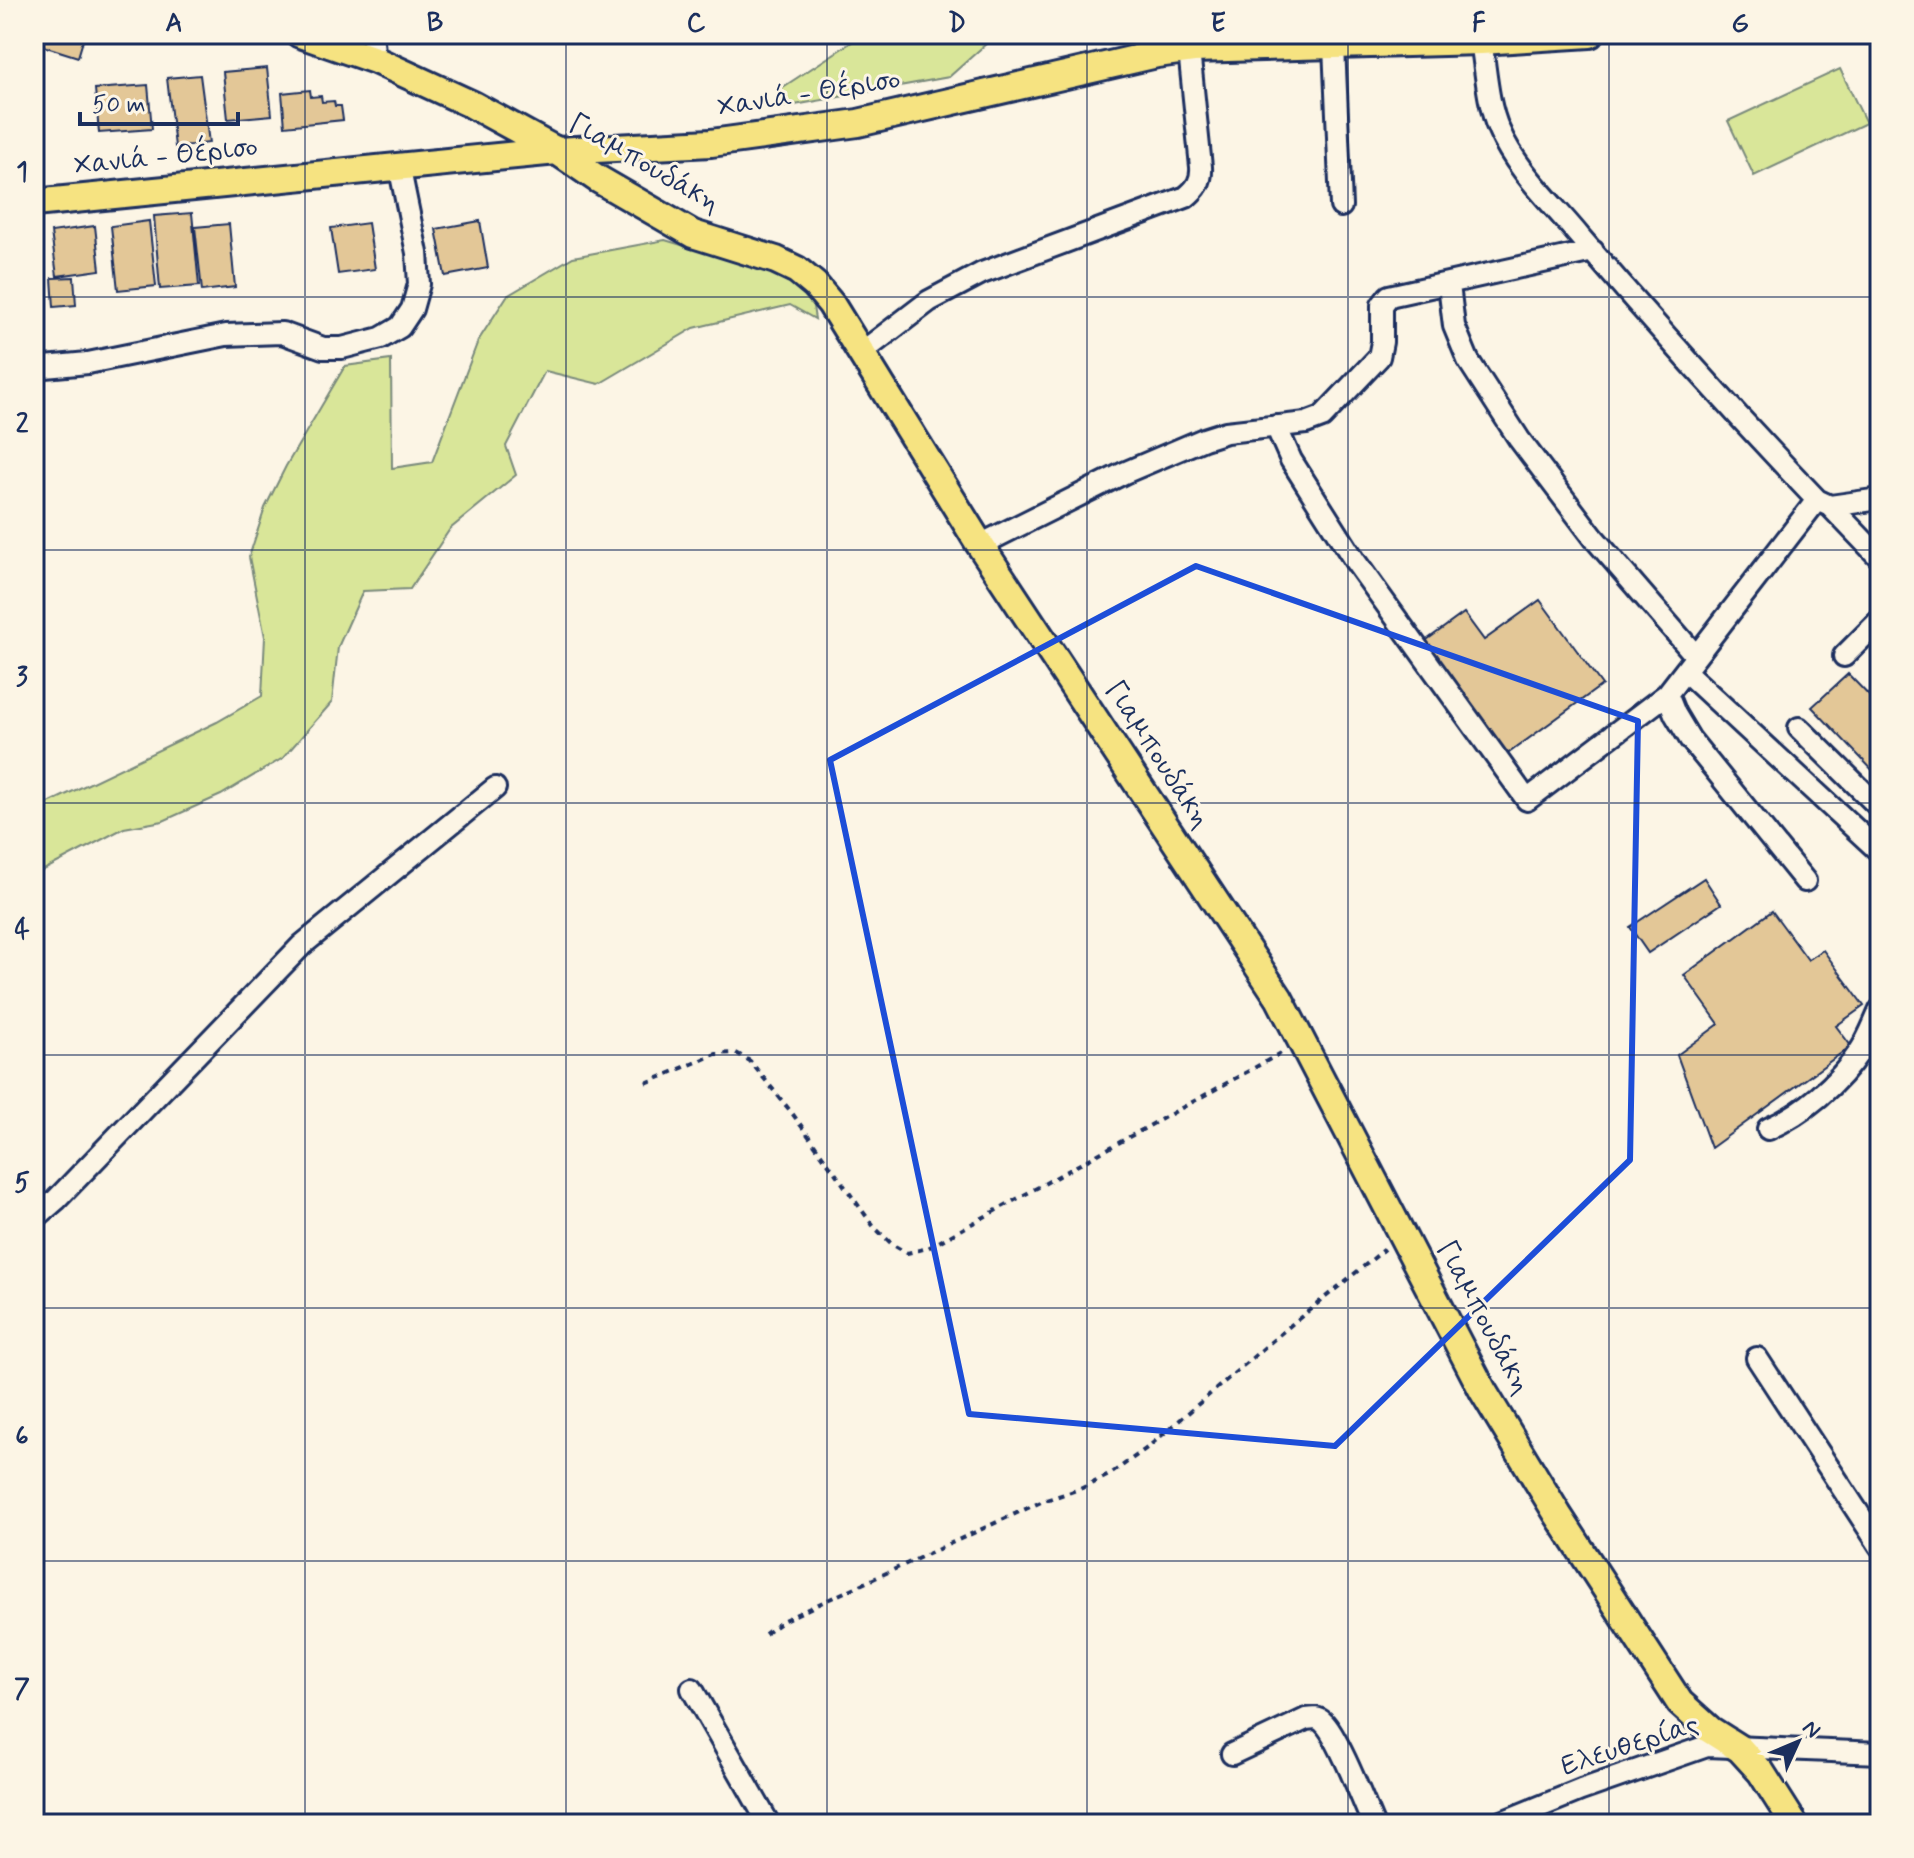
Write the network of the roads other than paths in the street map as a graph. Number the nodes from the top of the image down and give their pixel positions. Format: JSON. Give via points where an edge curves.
{"nodes":[{"id":1,"x":300,"y":34,"type":"edge"},
{"id":2,"x":1590,"y":34,"type":"edge"},
{"id":3,"x":1481,"y":41,"type":"junction"},
{"id":4,"x":1334,"y":46,"type":"junction"},
{"id":5,"x":374,"y":47,"type":"edge"},
{"id":6,"x":1189,"y":50,"type":"junction"},
{"id":7,"x":557,"y":151,"type":"junction"},
{"id":8,"x":399,"y":165,"type":"junction"},
{"id":9,"x":34,"y":203,"type":"edge"},
{"id":10,"x":1341,"y":206,"type":"dead end"},
{"id":11,"x":1593,"y":251,"type":"junction"},
{"id":12,"x":1449,"y":285,"type":"junction"},
{"id":13,"x":861,"y":353,"type":"junction"},
{"id":14,"x":34,"y":368,"type":"edge"},
{"id":15,"x":1276,"y":426,"type":"junction"},
{"id":16,"x":1880,"y":499,"type":"edge"},
{"id":17,"x":1823,"y":503,"type":"junction"},
{"id":18,"x":980,"y":545,"type":"junction"},
{"id":19,"x":1880,"y":558,"type":"edge"},
{"id":20,"x":1880,"y":620,"type":"edge"},
{"id":21,"x":1844,"y":656,"type":"dead end"},
{"id":22,"x":1691,"y":663,"type":"junction"},
{"id":23,"x":1667,"y":694,"type":"junction"},
{"id":24,"x":1799,"y":728,"type":"dead end"},
{"id":25,"x":495,"y":788,"type":"dead end"},
{"id":26,"x":1880,"y":808,"type":"edge"},
{"id":27,"x":1880,"y":852,"type":"edge"},
{"id":28,"x":1805,"y":881,"type":"dead end"},
{"id":29,"x":1880,"y":1010,"type":"edge"},
{"id":30,"x":1768,"y":1129,"type":"dead end"},
{"id":31,"x":34,"y":1219,"type":"edge"},
{"id":32,"x":1757,"y":1358,"type":"dead end"},
{"id":33,"x":1880,"y":1546,"type":"edge"},
{"id":34,"x":692,"y":1689,"type":"dead end"},
{"id":35,"x":1740,"y":1749,"type":"junction"},
{"id":36,"x":1880,"y":1753,"type":"edge"},
{"id":37,"x":1232,"y":1754,"type":"dead end"},
{"id":38,"x":769,"y":1824,"type":"edge"},
{"id":39,"x":1373,"y":1824,"type":"edge"},
{"id":40,"x":1497,"y":1824,"type":"edge"},
{"id":41,"x":1794,"y":1824,"type":"edge"}],
"edges":[{"from":1,"to":5,"type":"main road","name":"Γιαμπουδάκη"},
{"from":2,"to":3,"type":"main road","name":"Χανιά - Θέρισο"},
{"from":3,"to":4,"type":"main road","name":"Χανιά - Θέρισο"},
{"from":3,"to":11,"type":"street","via":[[1499,132]]},
{"from":4,"to":6,"type":"main road","name":"Χανιά - Θέρισο"},
{"from":4,"to":10,"type":"street"},
{"from":5,"to":7,"type":"main road","name":"Γιαμπουδάκη"},
{"from":6,"to":7,"type":"main road","name":"Χανιά - Θέρισο","via":[[858,123],[711,143]]},
{"from":6,"to":13,"type":"street","via":[[1202,176],[1193,191],[982,273],[929,301]]},
{"from":7,"to":8,"type":"main road","name":"Χανιά - Θέρισο"},
{"from":7,"to":13,"type":"main road","name":"Γιαμπουδάκη","via":[[693,234],[797,270],[831,304]]},
{"from":8,"to":9,"type":"main road","name":"Χανιά - Θέρισο"},
{"from":8,"to":14,"type":"street","via":[[419,284],[400,327],[381,338],[323,348],[282,333],[226,335],[88,363]]},
{"from":11,"to":12,"type":"street"},
{"from":11,"to":17,"type":"street","via":[[1737,415]]},
{"from":12,"to":15,"type":"street","via":[[1389,296],[1382,305],[1381,349],[1374,365],[1322,417]]},
{"from":12,"to":22,"type":"street","via":[[1454,326],[1468,360],[1519,439]]},
{"from":13,"to":18,"type":"main road","name":"Γιαμπουδάκη"},
{"from":15,"to":18,"type":"street","via":[[1204,439]]},
{"from":15,"to":23,"type":"street","via":[[1291,460],[1355,561],[1527,800]]},
{"from":16,"to":17,"type":"street"},
{"from":17,"to":19,"type":"street"},
{"from":17,"to":22,"type":"street"},
{"from":18,"to":35,"type":"main road","name":"Γιαμπουδάκη","via":[[1279,998],[1483,1391],[1558,1515],[1680,1703]]},
{"from":20,"to":21,"type":"street"},
{"from":22,"to":23,"type":"street"},
{"from":22,"to":27,"type":"street"},
{"from":23,"to":28,"type":"street","via":[[1690,739]]},
{"from":24,"to":26,"type":"street"},
{"from":25,"to":31,"type":"street","via":[[302,945]]},
{"from":29,"to":30,"type":"street","via":[[1862,1049],[1844,1071],[1799,1114]]},
{"from":32,"to":33,"type":"street"},
{"from":34,"to":38,"type":"street"},
{"from":35,"to":36,"type":"street","name":"Ελευθερίας"},
{"from":35,"to":40,"type":"street","name":"Ελευθερίας","via":[[1695,1749]]},
{"from":35,"to":41,"type":"main road","name":"Γιαμπουδάκη"},
{"from":37,"to":39,"type":"street","via":[[1316,1717],[1335,1739]]}]}
